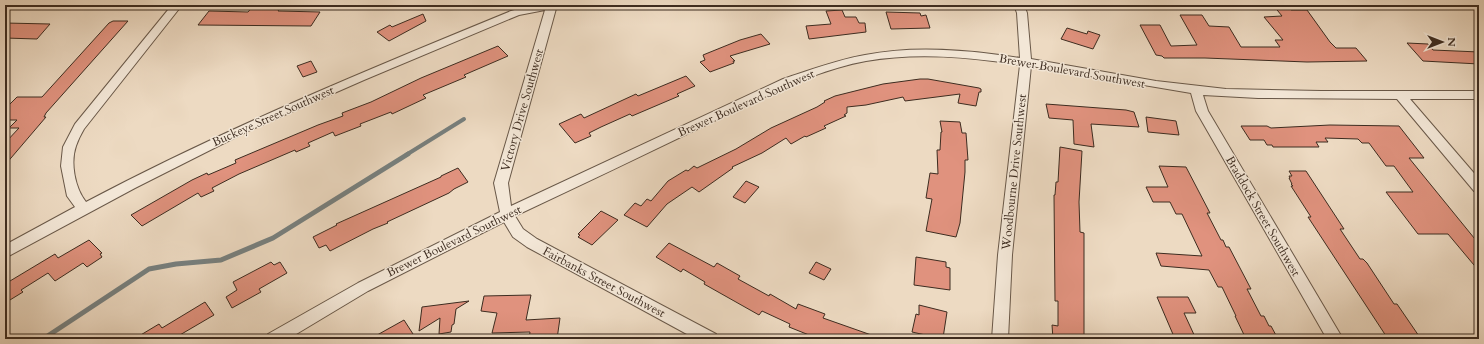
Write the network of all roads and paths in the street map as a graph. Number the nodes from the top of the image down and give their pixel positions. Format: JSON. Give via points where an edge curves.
{"nodes":[{"id":1,"x":177,"y":5,"type":"edge"},
{"id":2,"x":1019,"y":5,"type":"edge"},
{"id":3,"x":552,"y":6,"type":"edge"},
{"id":4,"x":1026,"y":63,"type":"junction"},
{"id":5,"x":1196,"y":90,"type":"junction"},
{"id":6,"x":1400,"y":95,"type":"junction"},
{"id":7,"x":1479,"y":96,"type":"edge"},
{"id":8,"x":1479,"y":188,"type":"edge"},
{"id":9,"x":83,"y":208,"type":"junction"},
{"id":10,"x":507,"y":214,"type":"junction"},
{"id":11,"x":5,"y":252,"type":"edge"},
{"id":12,"x":274,"y":339,"type":"edge"},
{"id":13,"x":710,"y":339,"type":"edge"},
{"id":14,"x":1000,"y":339,"type":"edge"},
{"id":15,"x":1335,"y":339,"type":"edge"}],
"edges":[{"from":1,"to":9,"type":"street","via":[[79,127],[69,147],[67,166],[74,196]]},
{"from":2,"to":4,"type":"street","name":"Woodbourne Drive Southwest","via":[[1022,13]]},
{"from":3,"to":9,"type":"street","name":"Buckeye Street Southwest","via":[[515,13],[317,96],[207,146]]},
{"from":3,"to":10,"type":"street","name":"Victory Drive Southwest","via":[[500,183]]},
{"from":4,"to":5,"type":"street","name":"Brewer Boulevard Southwest"},
{"from":4,"to":10,"type":"street","name":"Brewer Boulevard Southwest","via":[[973,55],[924,52],[877,56],[832,65],[787,82]]},
{"from":4,"to":14,"type":"street","name":"Woodbourne Drive Southwest","via":[[1005,254]]},
{"from":5,"to":6,"type":"street","name":"Brewer Boulevard Southwest","via":[[1256,94]]},
{"from":5,"to":15,"type":"street","name":"Braddock Street Southwest","via":[[1202,111]]},
{"from":6,"to":7,"type":"street","name":"Brewer Boulevard Southwest"},
{"from":6,"to":8,"type":"street"},
{"from":9,"to":11,"type":"street","name":"Buckeye Street Southwest"},
{"from":10,"to":12,"type":"street","name":"Brewer Boulevard Southwest","via":[[363,286]]},
{"from":10,"to":13,"type":"street","name":"Fairbanks Street Southwest","via":[[517,232],[532,243]]}]}
